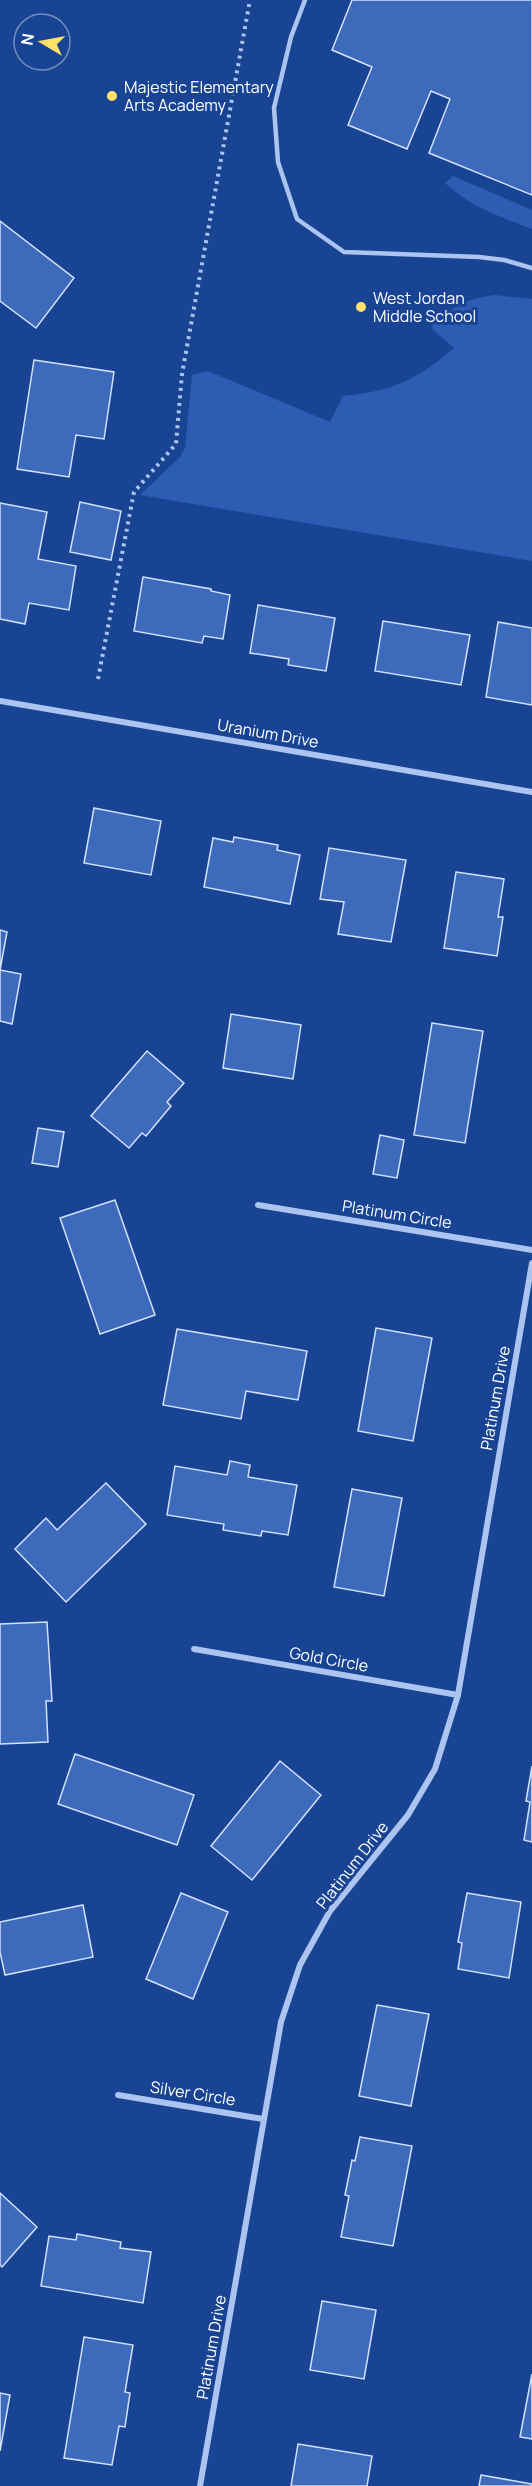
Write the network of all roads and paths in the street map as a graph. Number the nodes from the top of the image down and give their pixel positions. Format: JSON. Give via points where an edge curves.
{"nodes":[{"id":1,"x":250,"y":0,"type":"edge"},
{"id":2,"x":305,"y":0,"type":"edge"},
{"id":3,"x":532,"y":268,"type":"edge"},
{"id":4,"x":98,"y":679,"type":"dead end"},
{"id":5,"x":0,"y":701,"type":"edge"},
{"id":6,"x":532,"y":792,"type":"edge"},
{"id":7,"x":258,"y":1205,"type":"dead end"},
{"id":8,"x":532,"y":1250,"type":"edge"},
{"id":9,"x":532,"y":1263,"type":"edge"},
{"id":10,"x":194,"y":1649,"type":"dead end"},
{"id":11,"x":459,"y":1695,"type":"junction"},
{"id":12,"x":118,"y":2095,"type":"dead end"},
{"id":13,"x":263,"y":2119,"type":"junction"},
{"id":14,"x":201,"y":2486,"type":"edge"}],
"edges":[{"from":1,"to":4,"type":"path","via":[[182,374],[176,444],[134,492]]},
{"from":2,"to":3,"type":"lane","via":[[291,37],[274,108],[278,162],[297,219],[344,252],[479,257]]},
{"from":5,"to":6,"type":"street","name":"Uranium Drive"},
{"from":7,"to":8,"type":"street","name":"Platinum Circle"},
{"from":9,"to":11,"type":"street","name":"Platinum Drive"},
{"from":10,"to":11,"type":"street","name":"Gold Circle"},
{"from":11,"to":13,"type":"street","name":"Platinum Drive","via":[[435,1769],[408,1815],[330,1911],[300,1965],[281,2022]]},
{"from":12,"to":13,"type":"street","name":"Silver Circle"},
{"from":13,"to":14,"type":"street","name":"Platinum Drive"}]}
